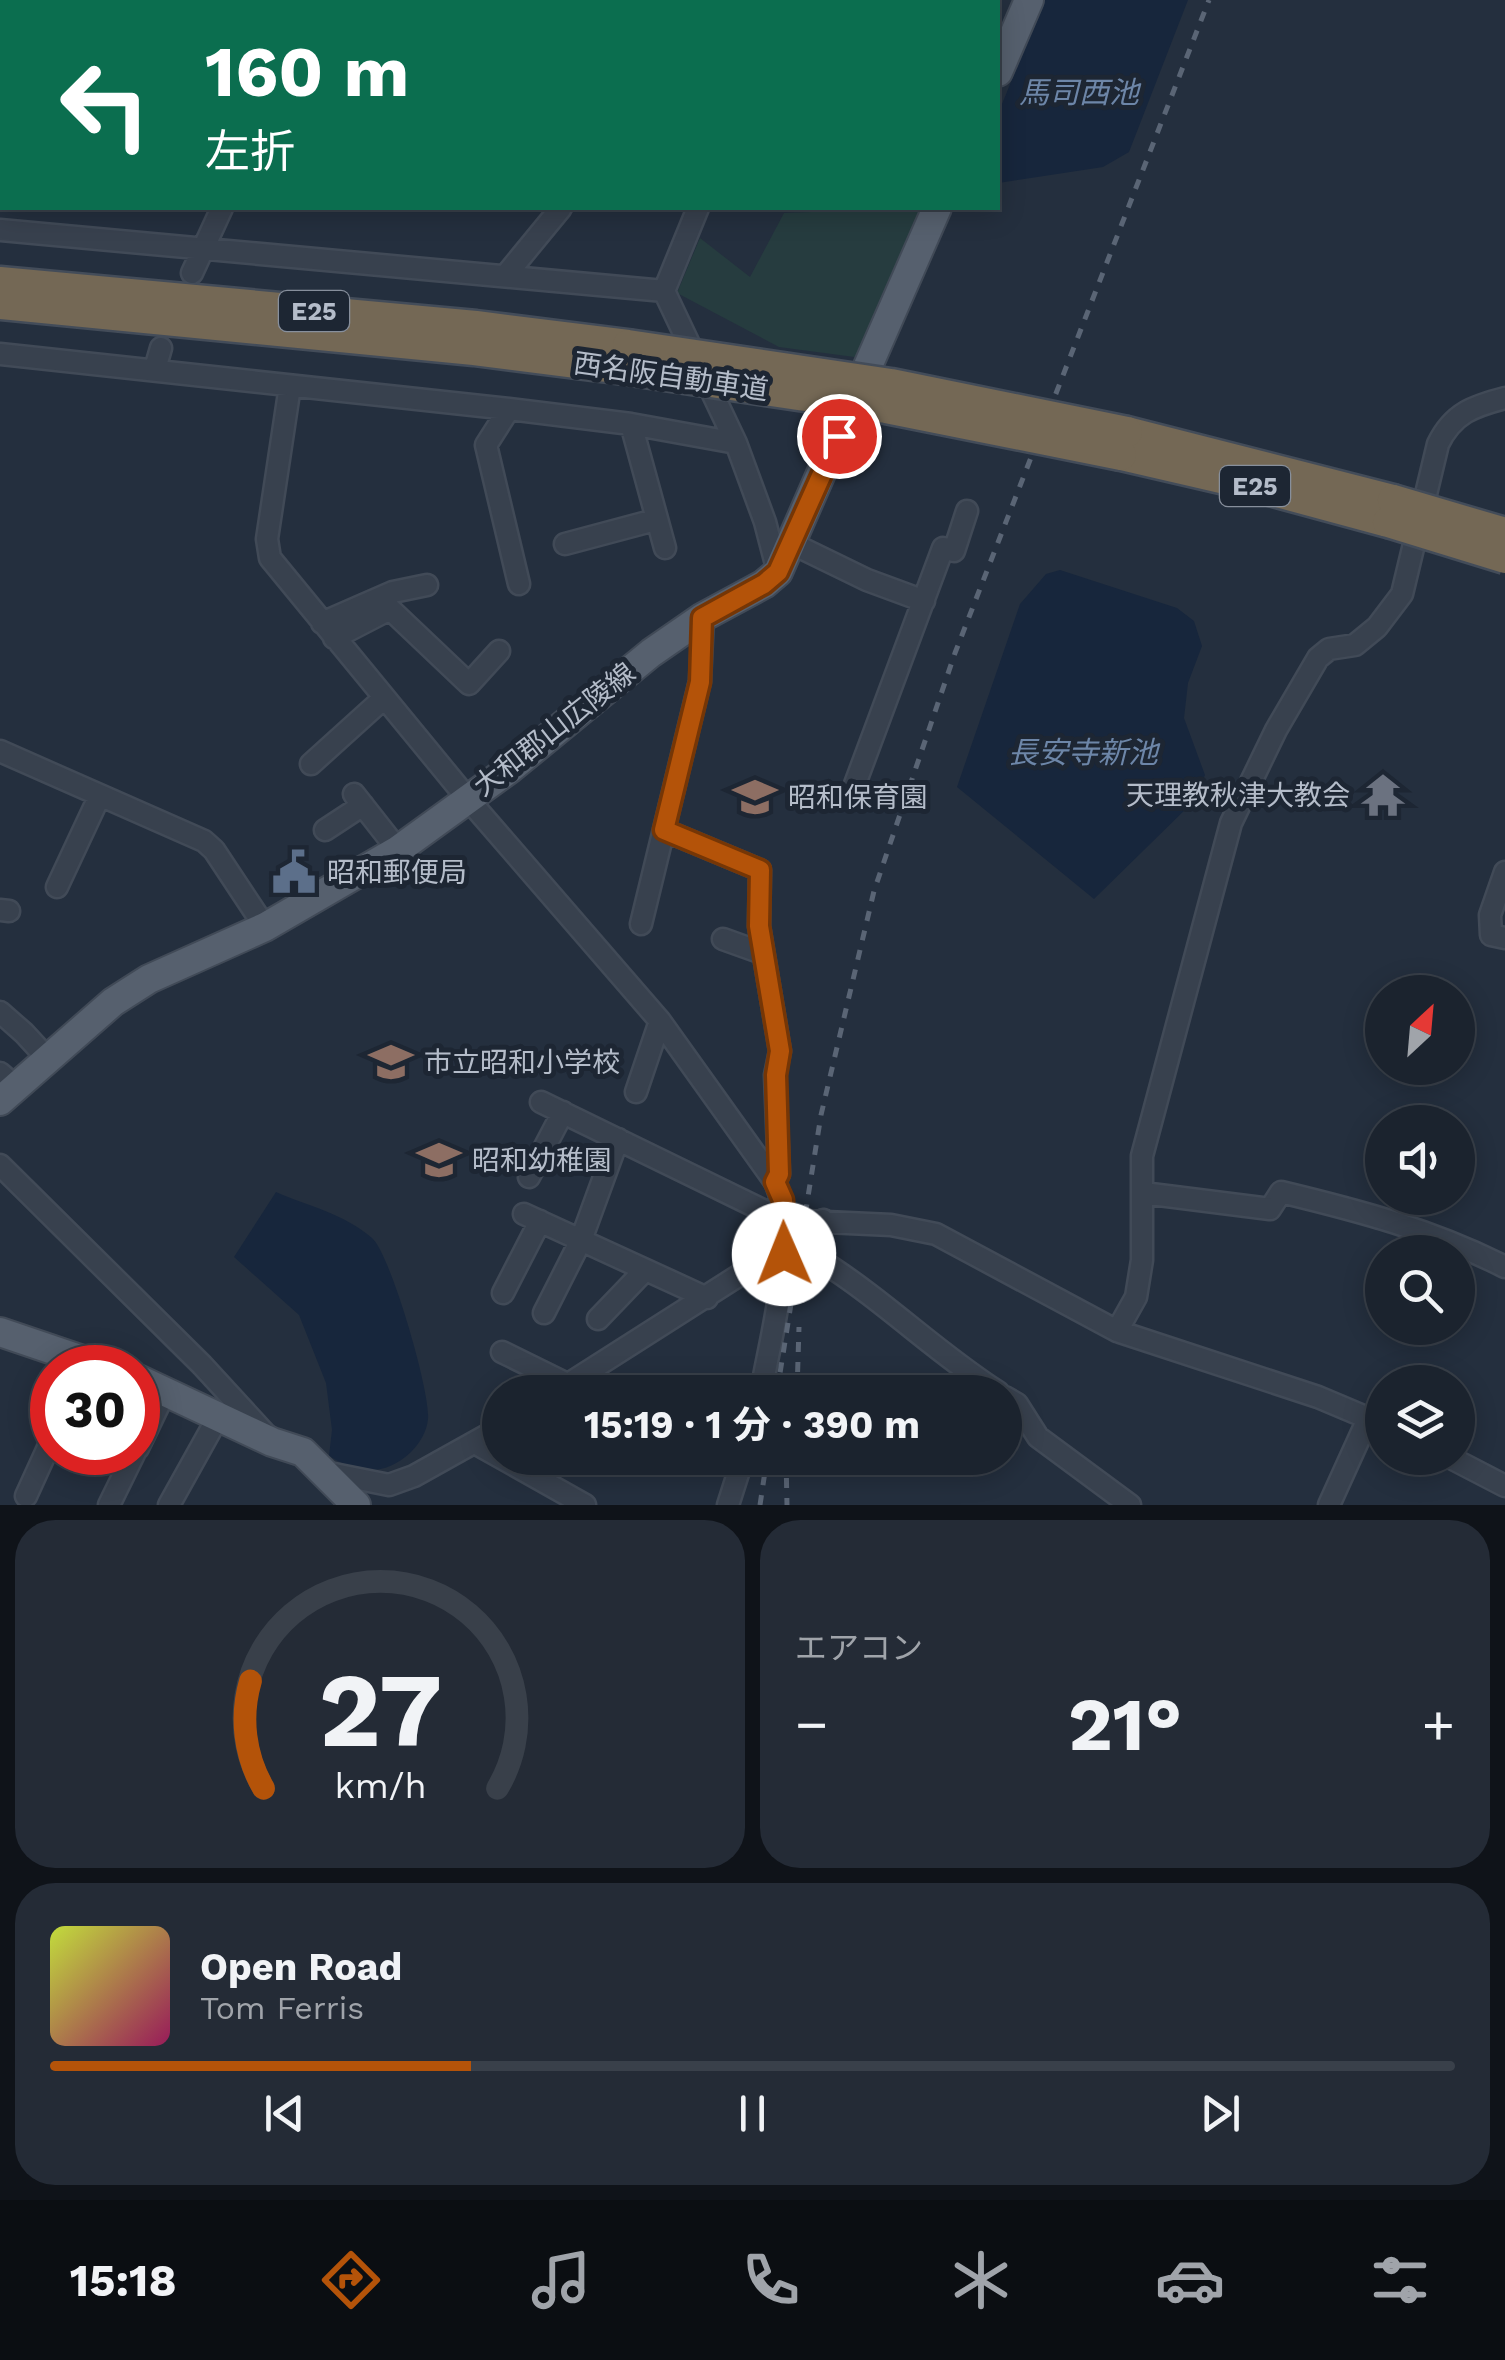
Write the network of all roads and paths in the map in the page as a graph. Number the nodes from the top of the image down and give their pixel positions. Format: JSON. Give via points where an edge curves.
{"nodes":[{"id":1,"x":1029,"y":0,"type":"edge"},
{"id":2,"x":1000,"y":67,"type":"edge"},
{"id":3,"x":221,"y":210,"type":"edge"},
{"id":4,"x":559,"y":210,"type":"edge"},
{"id":5,"x":697,"y":210,"type":"edge"},
{"id":6,"x":936,"y":210,"type":"edge"},
{"id":7,"x":0,"y":230,"type":"edge"},
{"id":8,"x":202,"y":249,"type":"junction"},
{"id":9,"x":192,"y":273,"type":"dead end"},
{"id":10,"x":506,"y":275,"type":"junction"},
{"id":11,"x":0,"y":282,"type":"edge"},
{"id":12,"x":664,"y":292,"type":"junction"},
{"id":13,"x":0,"y":304,"type":"edge"},
{"id":14,"x":0,"y":354,"type":"edge"},
{"id":15,"x":626,"y":357,"type":"junction"},
{"id":16,"x":290,"y":386,"type":"junction"},
{"id":17,"x":1505,"y":398,"type":"edge"},
{"id":18,"x":509,"y":409,"type":"junction"},
{"id":19,"x":631,"y":424,"type":"junction"},
{"id":20,"x":736,"y":442,"type":"junction"},
{"id":21,"x":967,"y":511,"type":"dead end"},
{"id":22,"x":1390,"y":511,"type":"junction"},
{"id":23,"x":655,"y":520,"type":"junction"},
{"id":24,"x":1505,"y":533,"type":"edge"},
{"id":25,"x":565,"y":544,"type":"dead end"},
{"id":26,"x":793,"y":544,"type":"junction"},
{"id":27,"x":664,"y":548,"type":"dead end"},
{"id":28,"x":1505,"y":558,"type":"edge"},
{"id":29,"x":778,"y":572,"type":"junction"},
{"id":30,"x":519,"y":584,"type":"dead end"},
{"id":31,"x":427,"y":585,"type":"dead end"},
{"id":32,"x":924,"y":601,"type":"junction"},
{"id":33,"x":702,"y":618,"type":"junction"},
{"id":34,"x":328,"y":631,"type":"junction"},
{"id":35,"x":499,"y":651,"type":"dead end"},
{"id":36,"x":384,"y":698,"type":"junction"},
{"id":37,"x":0,"y":751,"type":"edge"},
{"id":38,"x":310,"y":764,"type":"dead end"},
{"id":39,"x":855,"y":784,"type":"dead end"},
{"id":40,"x":100,"y":795,"type":"junction"},
{"id":41,"x":467,"y":798,"type":"junction"},
{"id":42,"x":325,"y":830,"type":"dead end"},
{"id":43,"x":664,"y":830,"type":"junction"},
{"id":44,"x":398,"y":850,"type":"junction"},
{"id":45,"x":1505,"y":872,"type":"edge"},
{"id":46,"x":57,"y":888,"type":"dead end"},
{"id":47,"x":641,"y":924,"type":"dead end"},
{"id":48,"x":265,"y":928,"type":"junction"},
{"id":49,"x":1505,"y":938,"type":"edge"},
{"id":50,"x":723,"y":939,"type":"dead end"},
{"id":51,"x":762,"y":953,"type":"junction"},
{"id":52,"x":0,"y":1012,"type":"edge"},
{"id":53,"x":660,"y":1021,"type":"junction"},
{"id":54,"x":47,"y":1058,"type":"junction"},
{"id":55,"x":5,"y":1087,"type":"edge"},
{"id":56,"x":636,"y":1092,"type":"dead end"},
{"id":57,"x":541,"y":1102,"type":"dead end"},
{"id":58,"x":563,"y":1112,"type":"junction"},
{"id":59,"x":618,"y":1139,"type":"junction"},
{"id":60,"x":0,"y":1165,"type":"edge"},
{"id":61,"x":528,"y":1178,"type":"dead end"},
{"id":62,"x":775,"y":1182,"type":"junction"},
{"id":63,"x":1143,"y":1193,"type":"junction"},
{"id":64,"x":783,"y":1220,"type":"junction"},
{"id":65,"x":824,"y":1220,"type":"junction"},
{"id":66,"x":581,"y":1240,"type":"junction"},
{"id":67,"x":784,"y":1254,"type":"junction"},
{"id":68,"x":1505,"y":1267,"type":"edge"},
{"id":69,"x":646,"y":1270,"type":"junction"},
{"id":70,"x":503,"y":1293,"type":"dead end"},
{"id":71,"x":707,"y":1298,"type":"junction"},
{"id":72,"x":544,"y":1313,"type":"dead end"},
{"id":73,"x":598,"y":1319,"type":"dead end"},
{"id":74,"x":1117,"y":1331,"type":"junction"},
{"id":75,"x":0,"y":1332,"type":"edge"},
{"id":76,"x":36,"y":1345,"type":"edge"},
{"id":77,"x":502,"y":1352,"type":"dead end"},
{"id":78,"x":539,"y":1375,"type":"edge"},
{"id":79,"x":584,"y":1375,"type":"edge"},
{"id":80,"x":765,"y":1375,"type":"edge"},
{"id":81,"x":973,"y":1375,"type":"edge"},
{"id":82,"x":160,"y":1389,"type":"edge"},
{"id":83,"x":165,"y":1392,"type":"junction"},
{"id":84,"x":160,"y":1402,"type":"edge"},
{"id":85,"x":1022,"y":1413,"type":"edge"},
{"id":86,"x":1365,"y":1416,"type":"edge"},
{"id":87,"x":218,"y":1417,"type":"junction"},
{"id":88,"x":482,"y":1439,"type":"edge"},
{"id":89,"x":1365,"y":1441,"type":"edge"},
{"id":90,"x":272,"y":1442,"type":"junction"},
{"id":91,"x":475,"y":1443,"type":"junction"},
{"id":92,"x":1475,"y":1470,"type":"edge"},
{"id":93,"x":324,"y":1472,"type":"junction"},
{"id":94,"x":36,"y":1475,"type":"edge"},
{"id":95,"x":124,"y":1475,"type":"edge"},
{"id":96,"x":738,"y":1475,"type":"edge"},
{"id":97,"x":1505,"y":1486,"type":"edge"},
{"id":98,"x":26,"y":1496,"type":"dead end"},
{"id":99,"x":110,"y":1505,"type":"edge"},
{"id":100,"x":169,"y":1505,"type":"edge"},
{"id":101,"x":356,"y":1505,"type":"edge"},
{"id":102,"x":585,"y":1505,"type":"edge"},
{"id":103,"x":728,"y":1505,"type":"edge"},
{"id":104,"x":1130,"y":1505,"type":"edge"},
{"id":105,"x":1329,"y":1505,"type":"edge"}],
"edges":[{"from":1,"to":2,"type":"main road"},
{"from":3,"to":8,"type":"street"},
{"from":4,"to":10,"type":"street"},
{"from":5,"to":12,"type":"street"},
{"from":6,"to":26,"type":"main road","name":"大和郡山広陵線"},
{"from":7,"to":8,"type":"street"},
{"from":8,"to":9,"type":"street"},
{"from":8,"to":10,"type":"street"},
{"from":10,"to":12,"type":"street"},
{"from":11,"to":15,"type":"highway","name":"西名阪自動車道","number":"E25","via":[[476,326]]},
{"from":12,"to":20,"type":"street"},
{"from":13,"to":15,"type":"highway","name":"西名阪自動車道","number":"E25","via":[[474,350]]},
{"from":14,"to":16,"type":"street","via":[[158,358]]},
{"from":15,"to":22,"type":"highway","name":"西名阪自動車道","number":"E25","bridge":true,"via":[[886,408],[1124,444],[1255,486]]},
{"from":16,"to":18,"type":"street"},
{"from":16,"to":34,"type":"street","via":[[267,546]]},
{"from":17,"to":63,"type":"street","via":[[1458,414],[1446,426],[1402,594],[1355,645],[1318,658],[1232,823],[1142,1156]]},
{"from":18,"to":19,"type":"street"},
{"from":18,"to":30,"type":"street","via":[[486,445]]},
{"from":19,"to":20,"type":"street"},
{"from":19,"to":23,"type":"street"},
{"from":20,"to":29,"type":"street"},
{"from":21,"to":32,"type":"street","via":[[954,551],[943,548]]},
{"from":22,"to":24,"type":"highway","name":"西名阪自動車道","number":"E25","bridge":true},
{"from":22,"to":28,"type":"highway","name":"西名阪自動車道","number":"E25","bridge":true},
{"from":23,"to":25,"type":"street"},
{"from":23,"to":27,"type":"street"},
{"from":26,"to":29,"type":"main road","name":"大和郡山広陵線"},
{"from":26,"to":32,"type":"street"},
{"from":29,"to":33,"type":"main road","name":"大和郡山広陵線"},
{"from":31,"to":34,"type":"street","via":[[393,592]]},
{"from":32,"to":39,"type":"street"},
{"from":33,"to":41,"type":"main road","name":"大和郡山広陵線"},
{"from":33,"to":43,"type":"street","via":[[700,682]]},
{"from":34,"to":35,"type":"street","via":[[390,609],[469,684]]},
{"from":34,"to":36,"type":"street"},
{"from":36,"to":38,"type":"street"},
{"from":36,"to":41,"type":"street"},
{"from":37,"to":40,"type":"street"},
{"from":40,"to":46,"type":"street"},
{"from":40,"to":48,"type":"street","via":[[204,841]]},
{"from":41,"to":44,"type":"main road","name":"大和郡山広陵線"},
{"from":41,"to":53,"type":"street"},
{"from":42,"to":44,"type":"street","via":[[359,800]]},
{"from":43,"to":47,"type":"street"},
{"from":43,"to":51,"type":"street","via":[[760,870]]},
{"from":44,"to":48,"type":"main road","name":"大和郡山広陵線"},
{"from":45,"to":49,"type":"street","via":[[1490,916],[1492,935]]},
{"from":48,"to":54,"type":"main road","name":"大和郡山広陵線","via":[[149,980]]},
{"from":50,"to":51,"type":"street"},
{"from":51,"to":62,"type":"street","via":[[780,1051]]},
{"from":52,"to":54,"type":"street"},
{"from":53,"to":56,"type":"street"},
{"from":53,"to":62,"type":"street"},
{"from":54,"to":55,"type":"main road","name":"大和郡山広陵線"},
{"from":57,"to":58,"type":"street"},
{"from":58,"to":59,"type":"street"},
{"from":58,"to":61,"type":"street"},
{"from":59,"to":64,"type":"street"},
{"from":59,"to":66,"type":"street"},
{"from":60,"to":90,"type":"street"},
{"from":62,"to":64,"type":"street"},
{"from":63,"to":68,"type":"street","via":[[1270,1209],[1281,1192],[1452,1240]]},
{"from":63,"to":74,"type":"street","via":[[1136,1297]]},
{"from":64,"to":65,"type":"street"},
{"from":64,"to":67,"type":"street"},
{"from":65,"to":74,"type":"street","via":[[936,1234]]},
{"from":65,"to":81,"type":"street","via":[[818,1259]]},
{"from":66,"to":69,"type":"street"},
{"from":66,"to":70,"type":"street","via":[[532,1218]]},
{"from":66,"to":72,"type":"street"},
{"from":67,"to":71,"type":"street"},
{"from":67,"to":80,"type":"street"},
{"from":69,"to":71,"type":"street"},
{"from":69,"to":73,"type":"street"},
{"from":71,"to":79,"type":"street"},
{"from":74,"to":86,"type":"street"},
{"from":75,"to":76,"type":"main road"},
{"from":77,"to":78,"type":"street"},
{"from":82,"to":83,"type":"main road"},
{"from":83,"to":84,"type":"street"},
{"from":83,"to":87,"type":"main road"},
{"from":85,"to":104,"type":"street","via":[[1038,1437]]},
{"from":87,"to":90,"type":"main road"},
{"from":87,"to":100,"type":"street"},
{"from":88,"to":91,"type":"street"},
{"from":89,"to":105,"type":"street"},
{"from":90,"to":93,"type":"main road","via":[[303,1452]]},
{"from":91,"to":93,"type":"street","via":[[389,1485]]},
{"from":91,"to":102,"type":"street"},
{"from":92,"to":97,"type":"street"},
{"from":93,"to":101,"type":"main road"},
{"from":94,"to":98,"type":"street"},
{"from":95,"to":99,"type":"street"},
{"from":96,"to":103,"type":"street"}]}
